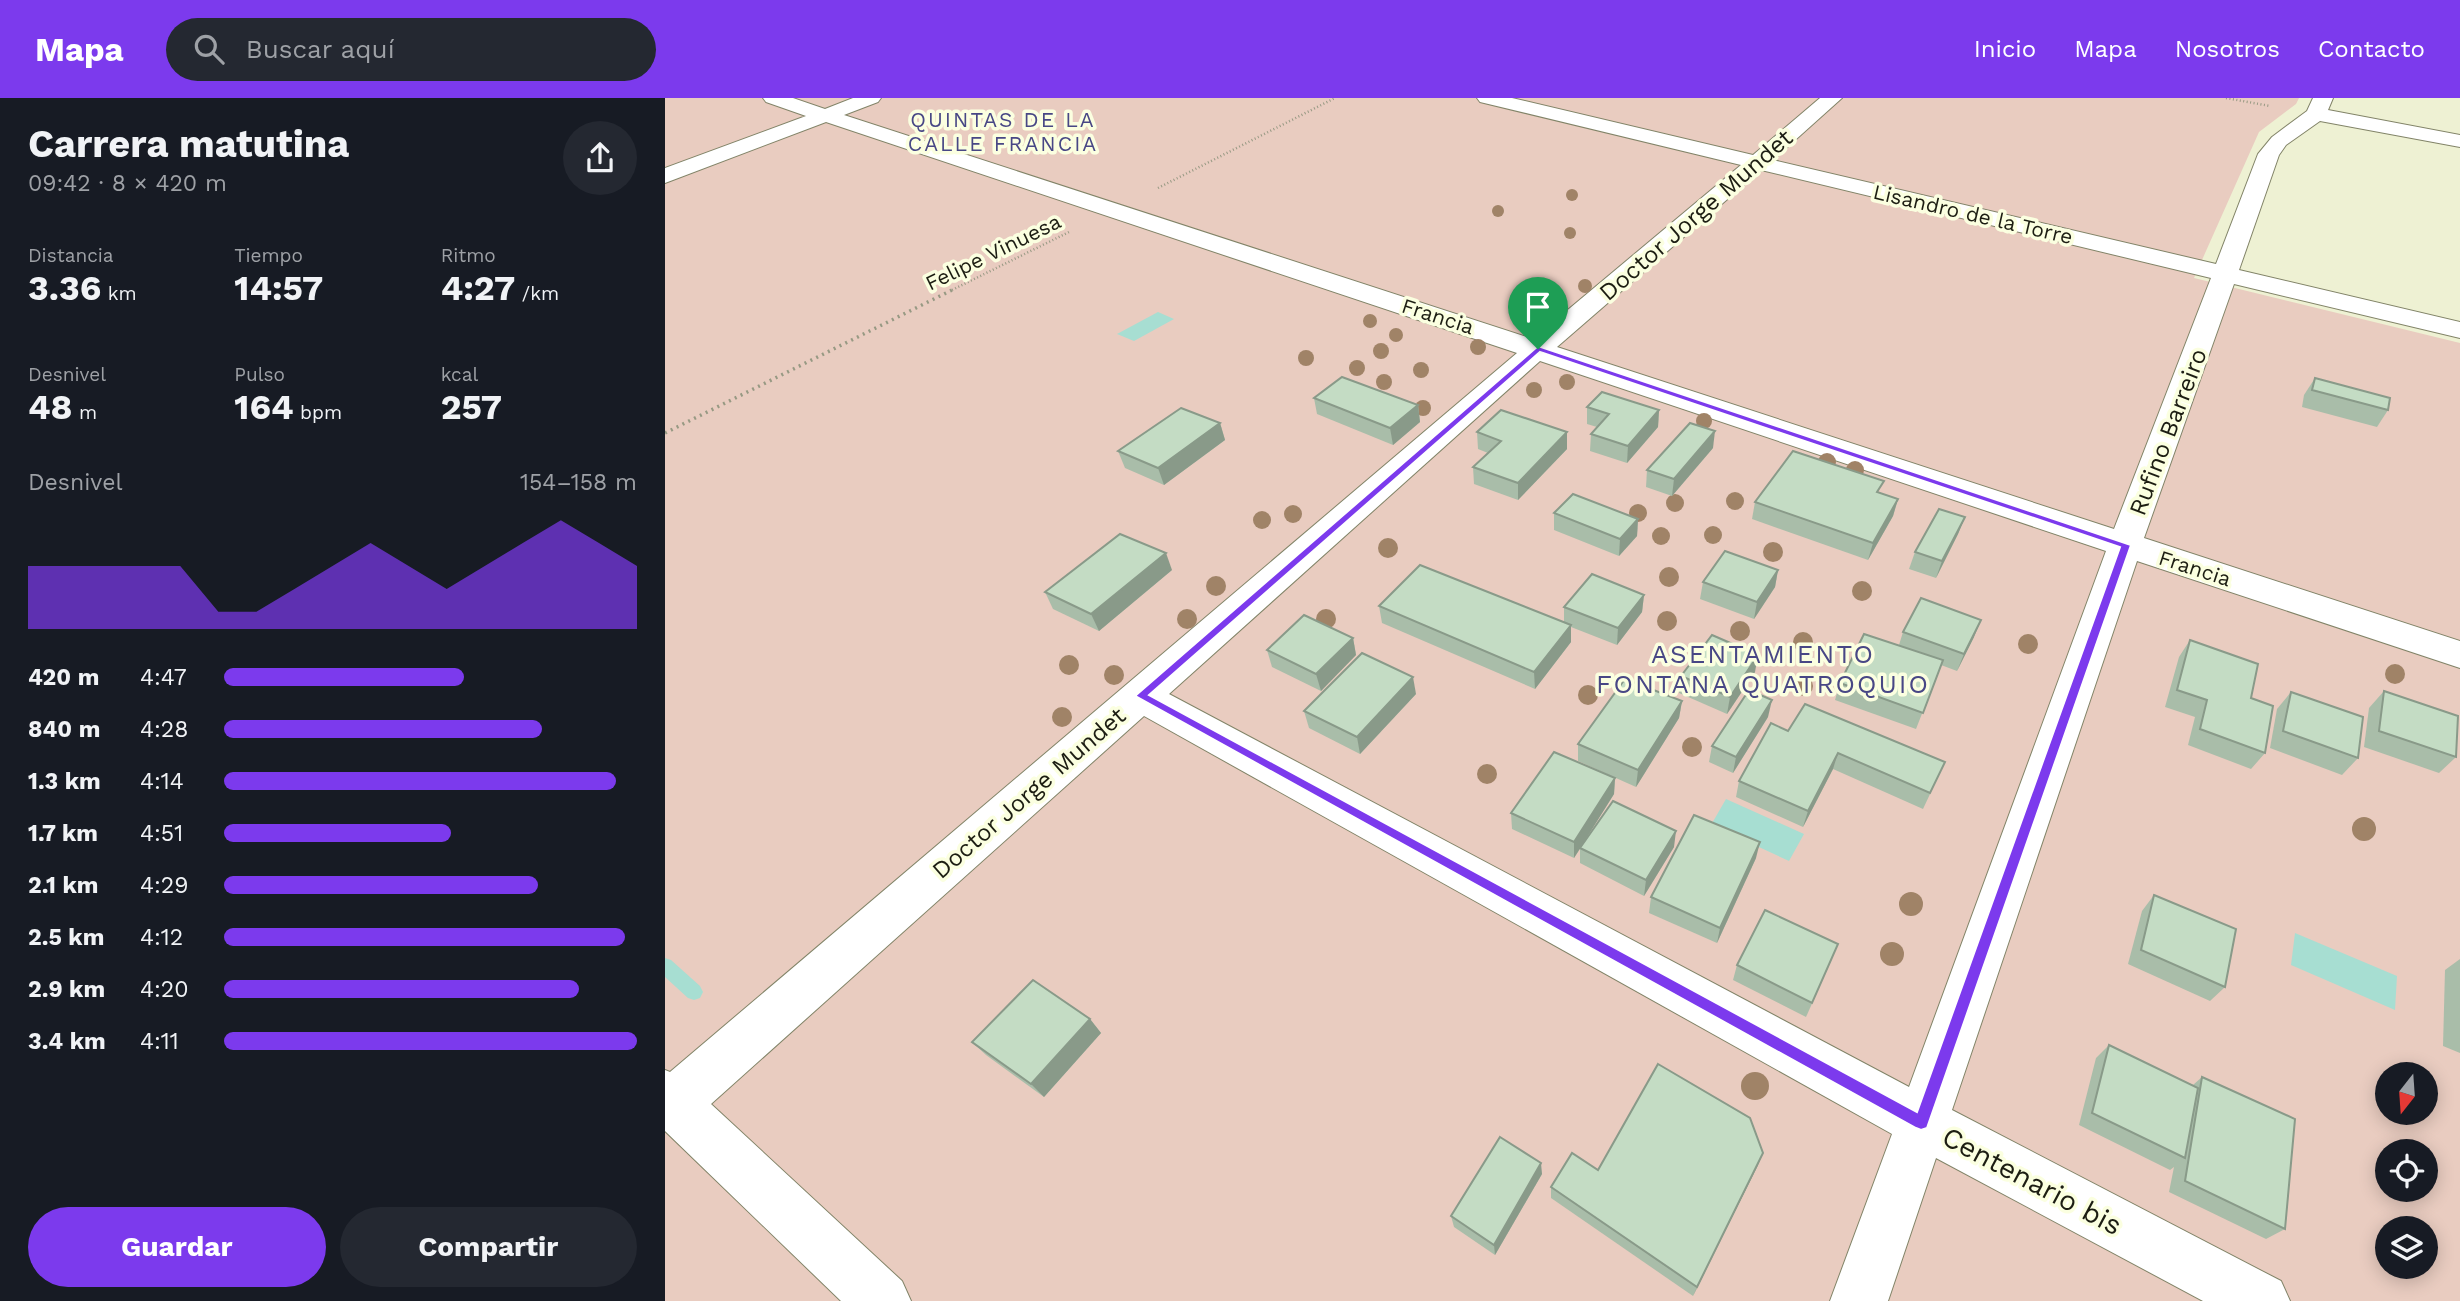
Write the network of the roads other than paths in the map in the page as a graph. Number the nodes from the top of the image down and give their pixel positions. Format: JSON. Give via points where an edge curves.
{"nodes":[{"id":1,"x":773,"y":98,"type":"edge"},
{"id":2,"x":871,"y":98,"type":"edge"},
{"id":3,"x":1487,"y":98,"type":"edge"},
{"id":4,"x":1832,"y":98,"type":"edge"},
{"id":5,"x":2319,"y":106,"type":"edge"},
{"id":6,"x":825,"y":115,"type":"junction"},
{"id":7,"x":2460,"y":141,"type":"edge"},
{"id":8,"x":1757,"y":163,"type":"junction"},
{"id":9,"x":665,"y":176,"type":"edge"},
{"id":10,"x":2227,"y":275,"type":"junction"},
{"id":11,"x":2460,"y":330,"type":"edge"},
{"id":12,"x":1538,"y":349,"type":"junction"},
{"id":13,"x":2126,"y":545,"type":"junction"},
{"id":14,"x":2460,"y":655,"type":"edge"},
{"id":15,"x":1140,"y":696,"type":"junction"},
{"id":16,"x":669,"y":1100,"type":"edge"},
{"id":17,"x":1921,"y":1122,"type":"junction"},
{"id":18,"x":882,"y":1301,"type":"edge"},
{"id":19,"x":1859,"y":1301,"type":"edge"},
{"id":20,"x":2261,"y":1301,"type":"edge"}],
"edges":[{"from":1,"to":6,"type":"street","name":"Francia"},
{"from":2,"to":6,"type":"street"},
{"from":3,"to":8,"type":"street","name":"Lisandro de la Torre"},
{"from":4,"to":8,"type":"street","name":"Doctor Jorge Mundet"},
{"from":5,"to":7,"type":"street"},
{"from":5,"to":10,"type":"street","name":"Rufino Barreiro","via":[[2269,154]]},
{"from":6,"to":9,"type":"street"},
{"from":6,"to":12,"type":"street","name":"Francia"},
{"from":8,"to":10,"type":"street","name":"Lisandro de la Torre"},
{"from":8,"to":12,"type":"street","name":"Doctor Jorge Mundet"},
{"from":10,"to":11,"type":"street","name":"Lisandro de la Torre"},
{"from":10,"to":13,"type":"street","name":"Rufino Barreiro"},
{"from":12,"to":13,"type":"street","name":"Francia"},
{"from":12,"to":15,"type":"street","name":"Doctor Jorge Mundet"},
{"from":13,"to":14,"type":"street","name":"Francia"},
{"from":13,"to":17,"type":"street","name":"Rufino Barreiro"},
{"from":15,"to":16,"type":"street","name":"Doctor Jorge Mundet"},
{"from":15,"to":17,"type":"street","name":"Centenario bis"},
{"from":16,"to":18,"type":"street"},
{"from":17,"to":19,"type":"street","name":"Rufino Barreiro"},
{"from":17,"to":20,"type":"street","name":"Centenario bis"}]}
